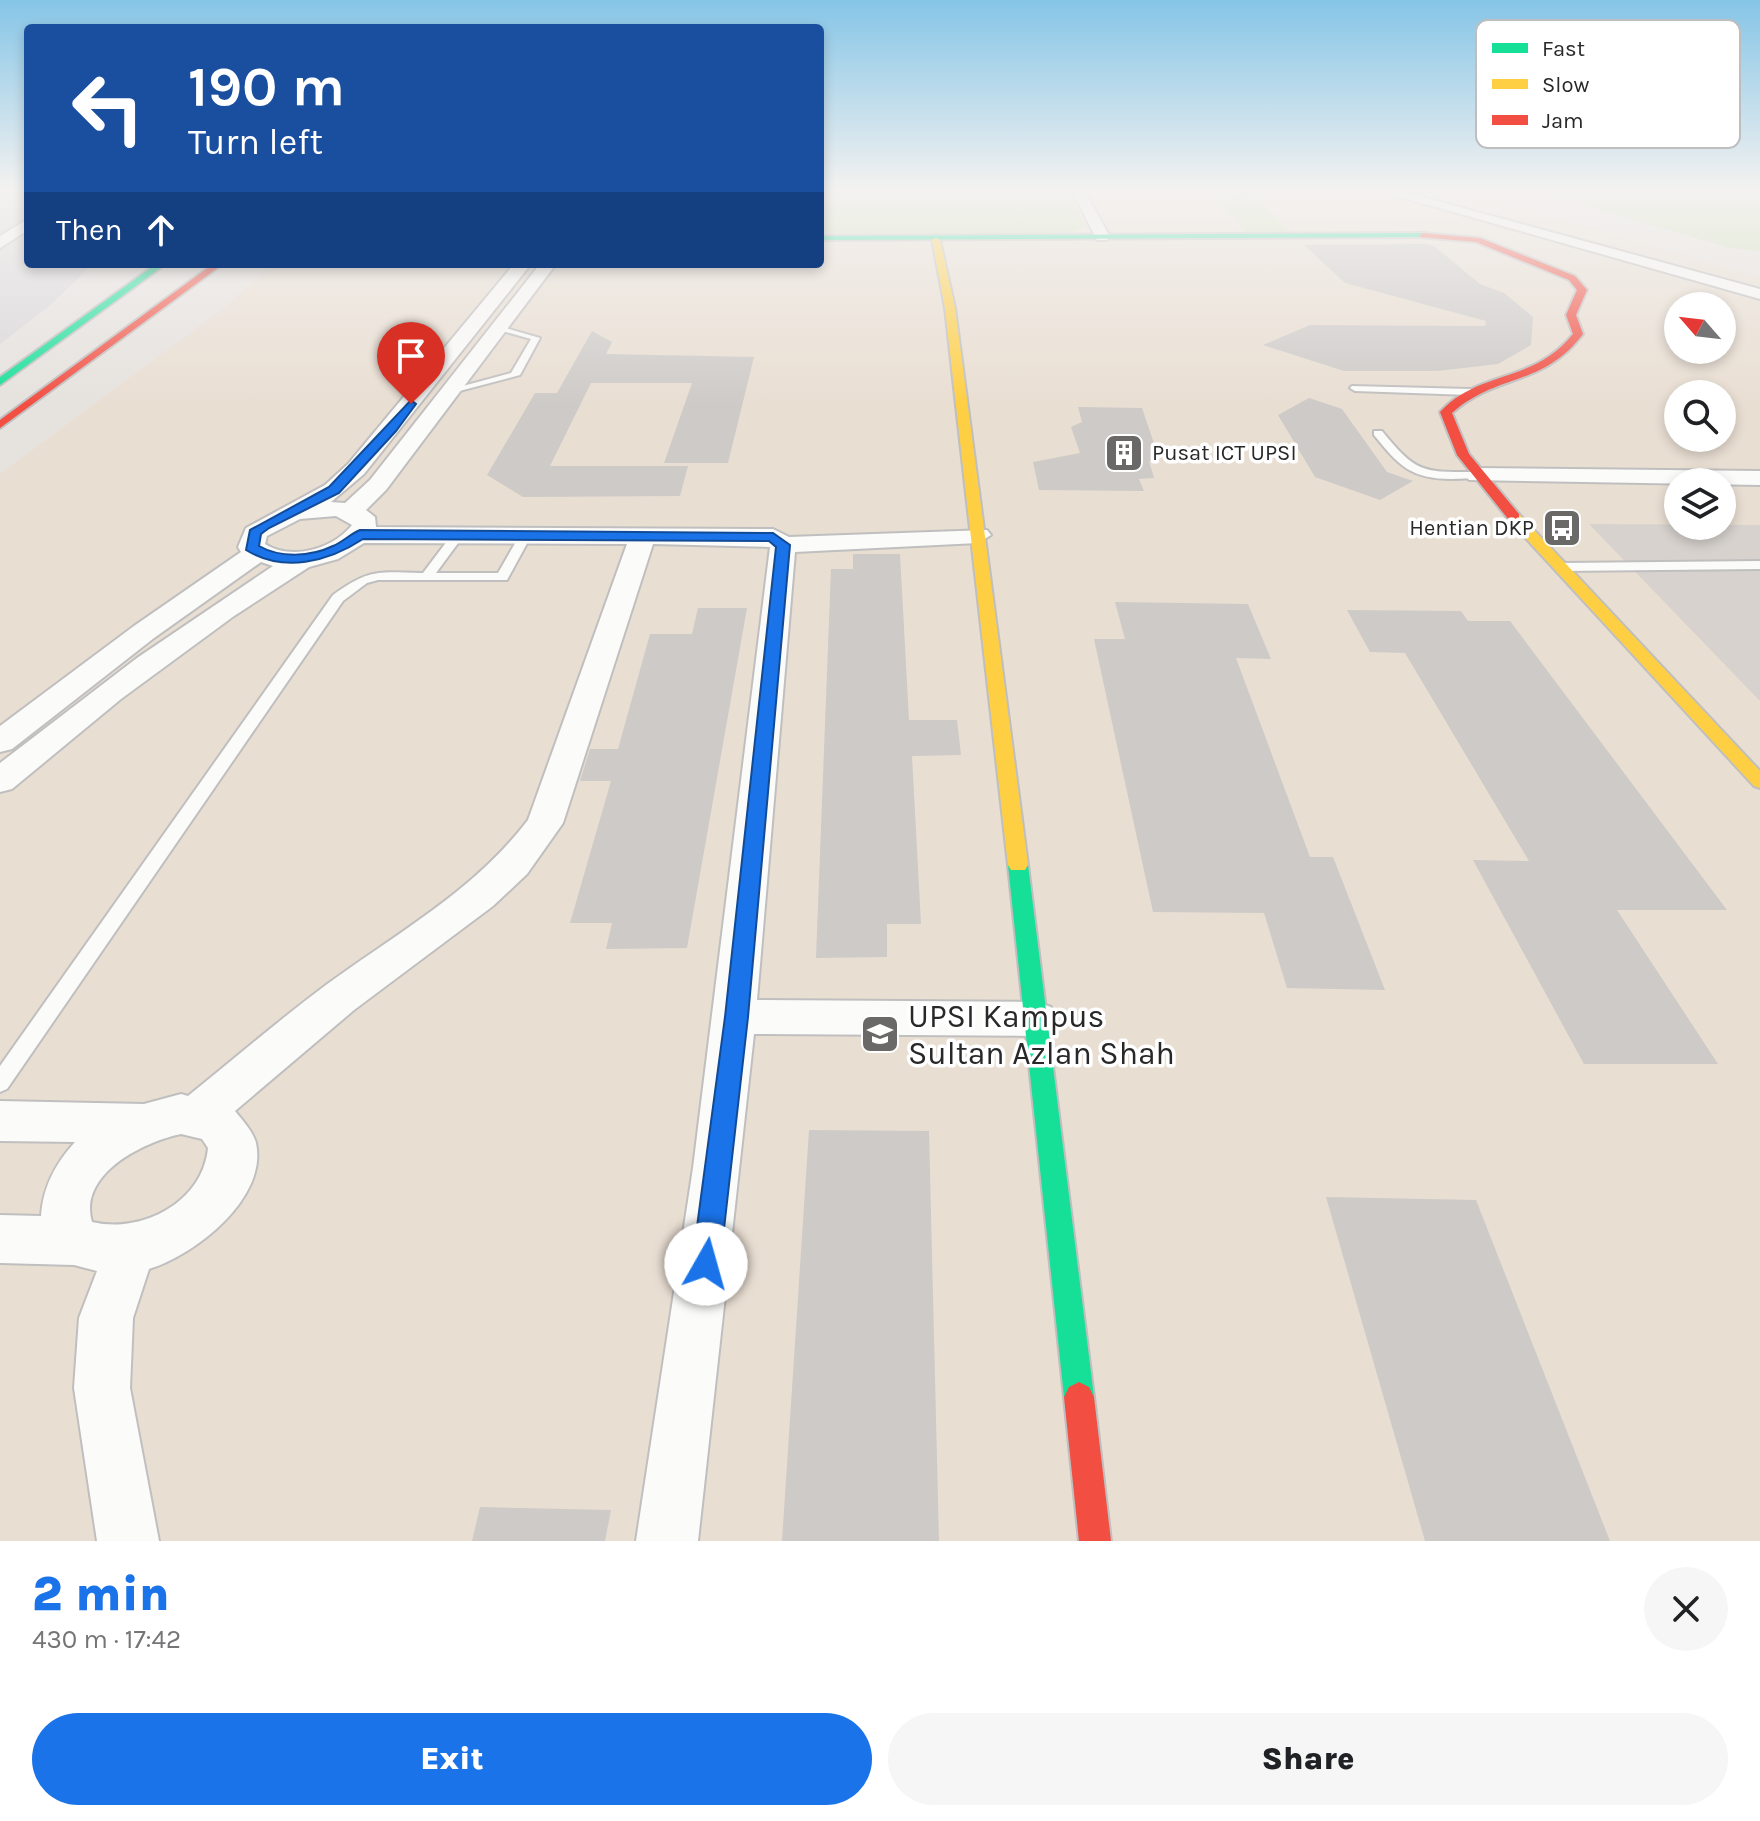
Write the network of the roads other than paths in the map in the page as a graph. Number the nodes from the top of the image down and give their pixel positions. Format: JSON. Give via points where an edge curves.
{"nodes":[{"id":1,"x":941,"y":262,"type":"edge"},
{"id":2,"x":1533,"y":262,"type":"edge"},
{"id":3,"x":1649,"y":262,"type":"edge"},
{"id":4,"x":1652,"y":262,"type":"edge"},
{"id":5,"x":157,"y":268,"type":"edge"},
{"id":6,"x":191,"y":268,"type":"edge"},
{"id":7,"x":214,"y":268,"type":"edge"},
{"id":8,"x":520,"y":268,"type":"edge"},
{"id":9,"x":545,"y":268,"type":"edge"},
{"id":10,"x":1760,"y":292,"type":"edge"},
{"id":11,"x":74,"y":305,"type":"dead end"},
{"id":12,"x":498,"y":327,"type":"junction"},
{"id":13,"x":0,"y":366,"type":"edge"},
{"id":14,"x":0,"y":382,"type":"edge"},
{"id":15,"x":1355,"y":388,"type":"dead end"},
{"id":16,"x":451,"y":392,"type":"junction"},
{"id":17,"x":1470,"y":392,"type":"junction"},
{"id":18,"x":0,"y":425,"type":"edge"},
{"id":19,"x":1378,"y":433,"type":"dead end"},
{"id":20,"x":1477,"y":475,"type":"junction"},
{"id":21,"x":1760,"y":478,"type":"edge"},
{"id":22,"x":291,"y":514,"type":"junction"},
{"id":23,"x":356,"y":523,"type":"junction"},
{"id":24,"x":458,"y":535,"type":"junction"},
{"id":25,"x":978,"y":535,"type":"junction"},
{"id":26,"x":525,"y":536,"type":"junction"},
{"id":27,"x":642,"y":538,"type":"junction"},
{"id":28,"x":783,"y":545,"type":"junction"},
{"id":29,"x":257,"y":553,"type":"junction"},
{"id":30,"x":302,"y":559,"type":"junction"},
{"id":31,"x":1760,"y":565,"type":"edge"},
{"id":32,"x":1562,"y":567,"type":"junction"},
{"id":33,"x":427,"y":576,"type":"junction"},
{"id":34,"x":0,"y":742,"type":"edge"},
{"id":35,"x":0,"y":781,"type":"edge"},
{"id":36,"x":1760,"y":782,"type":"edge"},
{"id":37,"x":736,"y":1017,"type":"junction"},
{"id":38,"x":1036,"y":1019,"type":"junction"},
{"id":39,"x":0,"y":1083,"type":"edge"},
{"id":40,"x":199,"y":1114,"type":"junction"},
{"id":41,"x":0,"y":1121,"type":"edge"},
{"id":42,"x":141,"y":1123,"type":"junction"},
{"id":43,"x":0,"y":1239,"type":"edge"},
{"id":44,"x":74,"y":1241,"type":"junction"},
{"id":45,"x":130,"y":1251,"type":"junction"},
{"id":46,"x":128,"y":1541,"type":"edge"},
{"id":47,"x":667,"y":1541,"type":"edge"},
{"id":48,"x":1095,"y":1541,"type":"edge"}],
"edges":[{"from":1,"to":25,"type":"street"},
{"from":2,"to":17,"type":"street","via":[[1580,284],[1571,315],[1578,334],[1572,351],[1556,365]]},
{"from":3,"to":10,"type":"street"},
{"from":4,"to":10,"type":"street"},
{"from":5,"to":14,"type":"street"},
{"from":6,"to":18,"type":"street"},
{"from":7,"to":18,"type":"street"},
{"from":8,"to":22,"type":"street","via":[[356,469],[334,490]]},
{"from":9,"to":12,"type":"street"},
{"from":11,"to":13,"type":"street"},
{"from":12,"to":16,"type":"street"},
{"from":12,"to":16,"type":"lane","via":[[536,338],[515,375]]},
{"from":15,"to":17,"type":"lane"},
{"from":16,"to":23,"type":"street","via":[[378,485]]},
{"from":17,"to":20,"type":"street","via":[[1453,400],[1446,412],[1453,440]]},
{"from":19,"to":20,"type":"lane","via":[[1405,467],[1417,473]]},
{"from":20,"to":21,"type":"street"},
{"from":20,"to":32,"type":"street"},
{"from":22,"to":23,"type":"street","via":[[324,508]]},
{"from":22,"to":29,"type":"street","via":[[255,533],[251,547]]},
{"from":23,"to":24,"type":"street"},
{"from":23,"to":30,"type":"street","via":[[337,550]]},
{"from":24,"to":26,"type":"street"},
{"from":24,"to":33,"type":"lane"},
{"from":25,"to":28,"type":"street"},
{"from":25,"to":38,"type":"street"},
{"from":26,"to":27,"type":"street"},
{"from":26,"to":33,"type":"lane","via":[[502,577]]},
{"from":27,"to":28,"type":"street","via":[[773,537]]},
{"from":27,"to":40,"type":"street","via":[[545,823],[514,865]]},
{"from":28,"to":37,"type":"street"},
{"from":29,"to":30,"type":"street"},
{"from":29,"to":34,"type":"street"},
{"from":30,"to":35,"type":"street","via":[[133,673]]},
{"from":31,"to":32,"type":"lane"},
{"from":32,"to":36,"type":"street"},
{"from":33,"to":39,"type":"lane","via":[[378,576],[362,580],[338,598]]},
{"from":37,"to":38,"type":"street"},
{"from":37,"to":47,"type":"street"},
{"from":38,"to":48,"type":"street"},
{"from":40,"to":42,"type":"street"},
{"from":40,"to":45,"type":"street","via":[[219,1122],[231,1136],[235,1156],[228,1179],[190,1224]]},
{"from":41,"to":42,"type":"street"},
{"from":42,"to":44,"type":"street","via":[[91,1157],[73,1180],[64,1202],[64,1224]]},
{"from":43,"to":44,"type":"street"},
{"from":44,"to":45,"type":"street","via":[[107,1253]]},
{"from":45,"to":46,"type":"street","via":[[106,1318],[102,1388]]}]}
